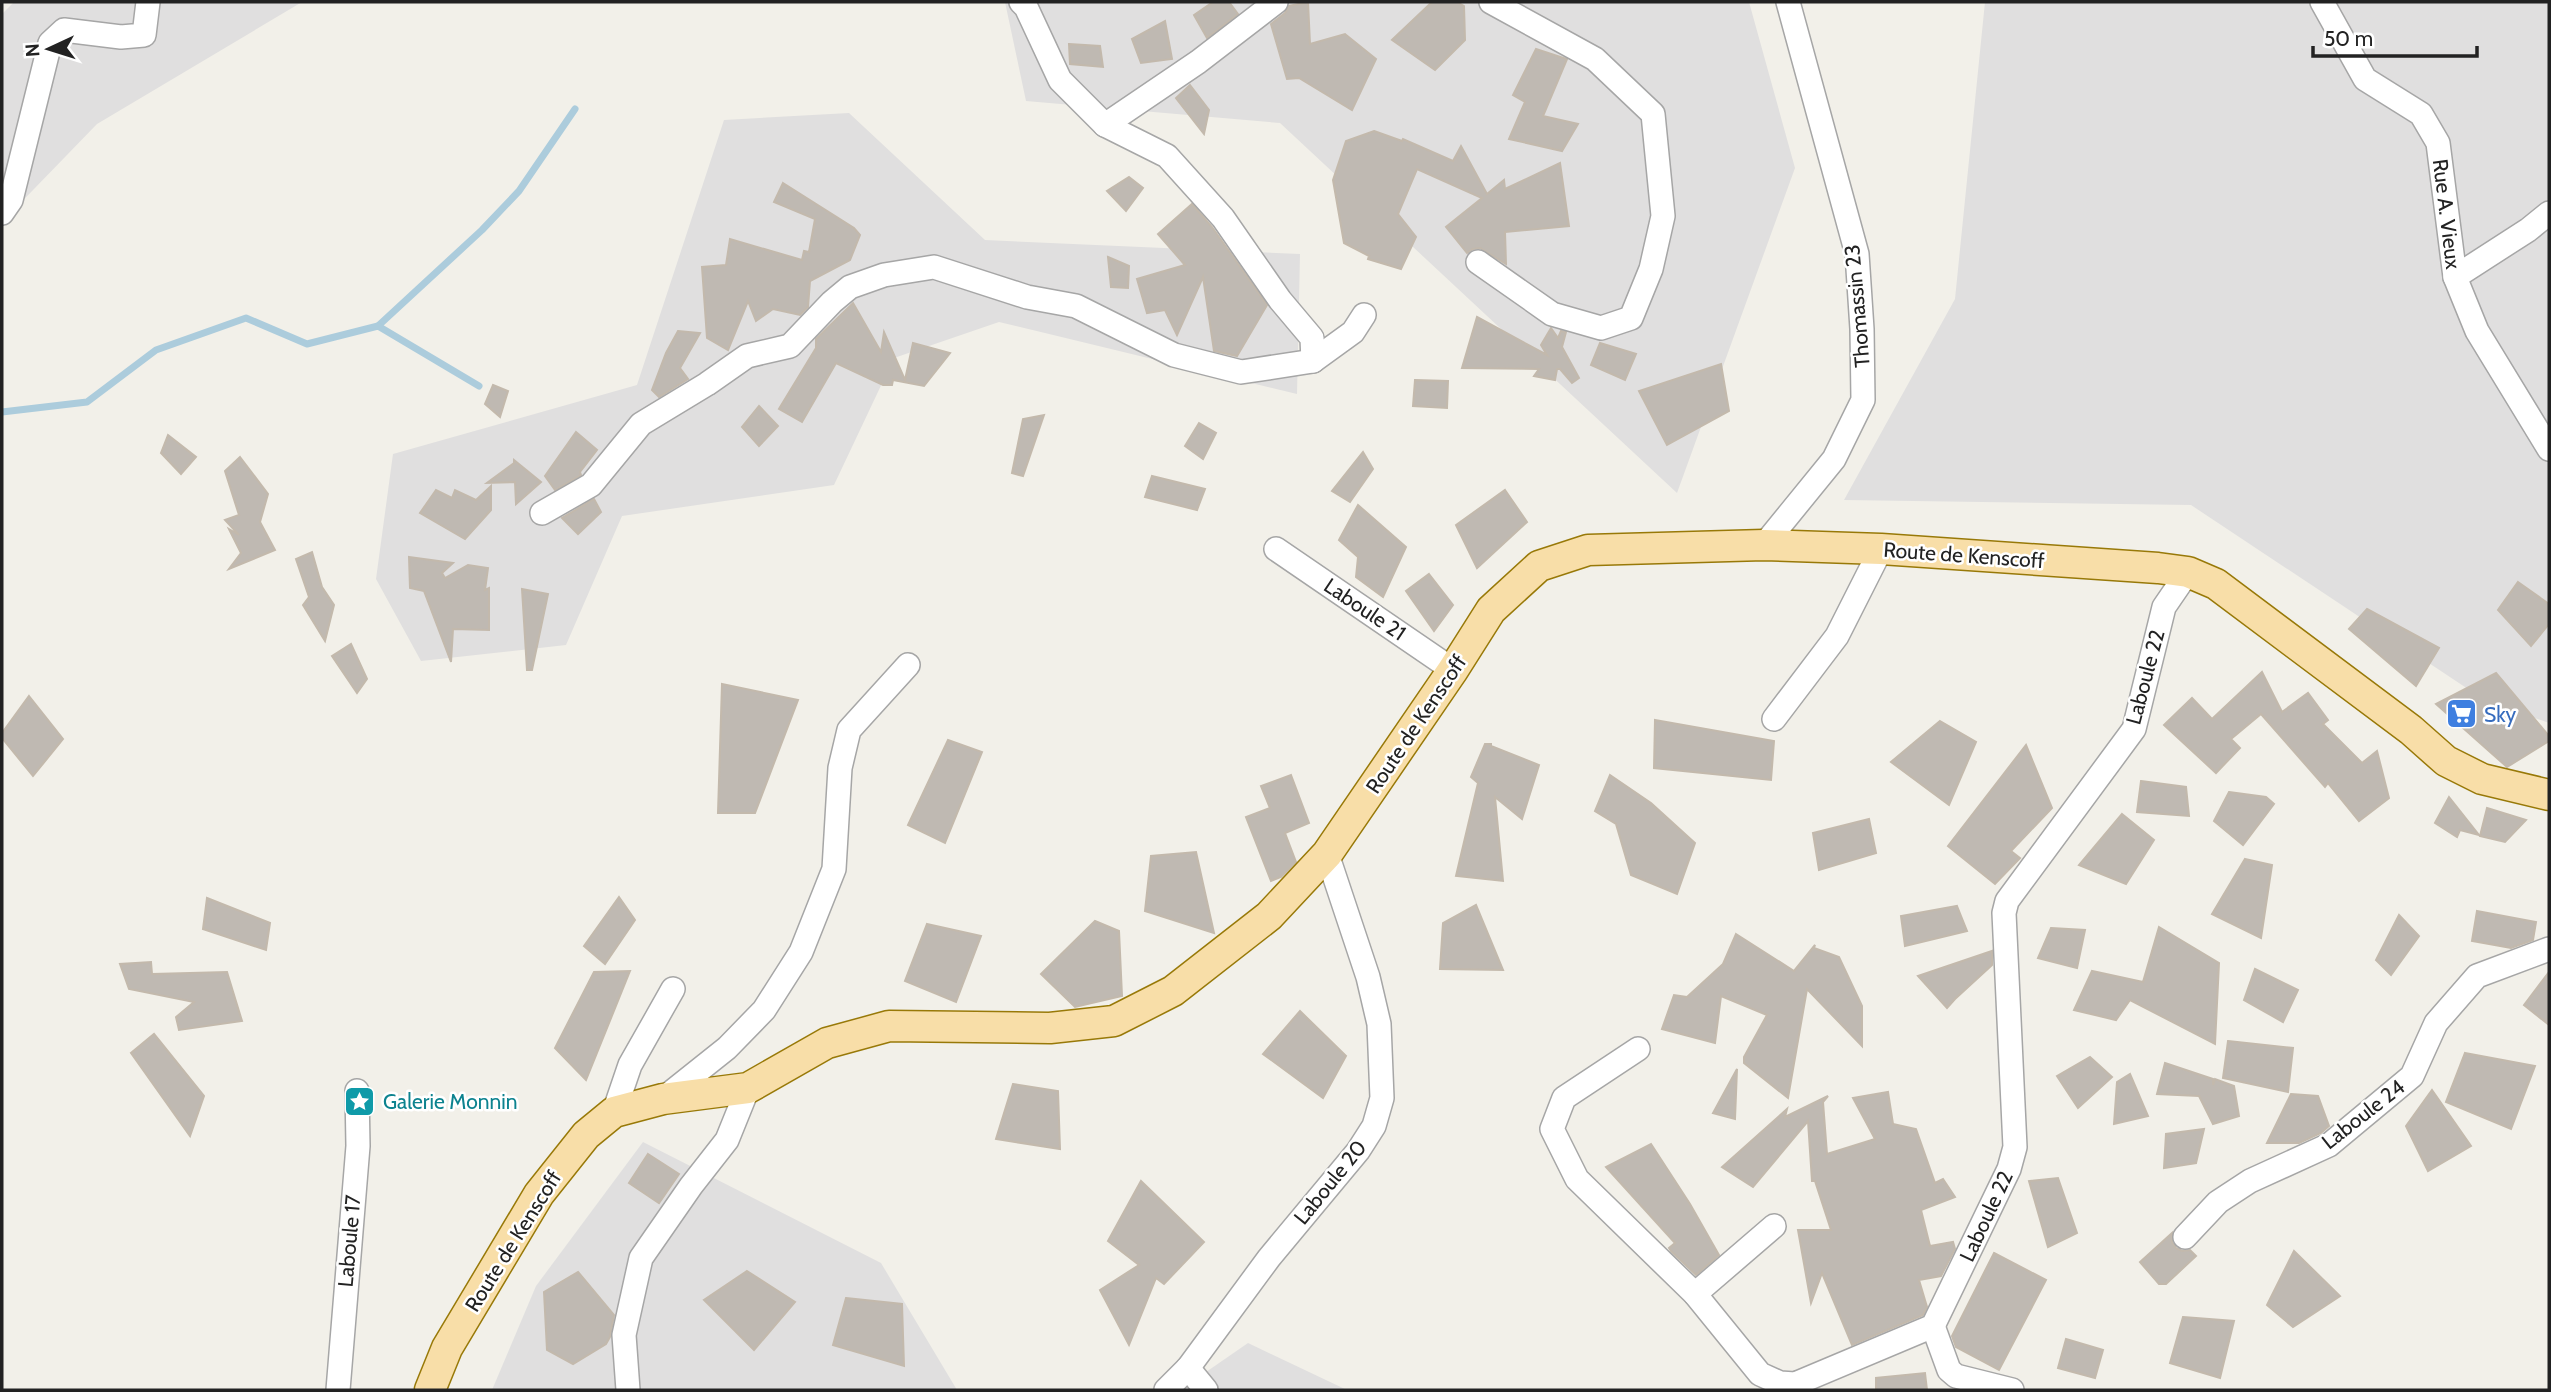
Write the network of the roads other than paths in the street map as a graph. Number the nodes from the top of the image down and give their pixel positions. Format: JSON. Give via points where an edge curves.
{"nodes":[{"id":1,"x":148,"y":2,"type":"edge"},
{"id":2,"x":1021,"y":2,"type":"edge"},
{"id":3,"x":1276,"y":2,"type":"edge"},
{"id":4,"x":1491,"y":2,"type":"edge"},
{"id":5,"x":1788,"y":2,"type":"edge"},
{"id":6,"x":2322,"y":2,"type":"edge"},
{"id":7,"x":1105,"y":125,"type":"junction"},
{"id":8,"x":2,"y":213,"type":"edge"},
{"id":9,"x":2549,"y":213,"type":"edge"},
{"id":10,"x":1478,"y":262,"type":"dead end"},
{"id":11,"x":2455,"y":276,"type":"junction"},
{"id":12,"x":1364,"y":315,"type":"dead end"},
{"id":13,"x":1313,"y":361,"type":"junction"},
{"id":14,"x":2547,"y":439,"type":"edge"},
{"id":15,"x":542,"y":513,"type":"dead end"},
{"id":16,"x":1764,"y":545,"type":"junction"},
{"id":17,"x":1276,"y":549,"type":"dead end"},
{"id":18,"x":1881,"y":550,"type":"junction"},
{"id":19,"x":2188,"y":572,"type":"junction"},
{"id":20,"x":908,"y":665,"type":"dead end"},
{"id":21,"x":1453,"y":670,"type":"junction"},
{"id":22,"x":1774,"y":719,"type":"dead end"},
{"id":23,"x":2549,"y":795,"type":"edge"},
{"id":24,"x":1327,"y":854,"type":"junction"},
{"id":25,"x":2549,"y":949,"type":"edge"},
{"id":26,"x":673,"y":989,"type":"dead end"},
{"id":27,"x":1638,"y":1049,"type":"dead end"},
{"id":28,"x":748,"y":1088,"type":"junction"},
{"id":29,"x":357,"y":1091,"type":"dead end"},
{"id":30,"x":663,"y":1099,"type":"junction"},
{"id":31,"x":614,"y":1112,"type":"junction"},
{"id":32,"x":1774,"y":1226,"type":"dead end"},
{"id":33,"x":2185,"y":1237,"type":"dead end"},
{"id":34,"x":1695,"y":1294,"type":"junction"},
{"id":35,"x":1933,"y":1326,"type":"junction"},
{"id":36,"x":1188,"y":1368,"type":"junction"},
{"id":37,"x":338,"y":1390,"type":"edge"},
{"id":38,"x":430,"y":1390,"type":"edge"},
{"id":39,"x":628,"y":1390,"type":"edge"},
{"id":40,"x":1166,"y":1390,"type":"edge"},
{"id":41,"x":1206,"y":1390,"type":"edge"},
{"id":42,"x":2012,"y":1390,"type":"edge"}],
"edges":[{"from":1,"to":8,"type":"street","via":[[144,35],[64,30],[50,43],[10,200]]},
{"from":2,"to":7,"type":"street","via":[[1060,80]]},
{"from":3,"to":7,"type":"street"},
{"from":4,"to":10,"type":"street","via":[[1595,59],[1653,114],[1663,216],[1651,270],[1631,318],[1601,328],[1552,314]]},
{"from":5,"to":16,"type":"street","name":"Thomassin 23","via":[[1857,254],[1863,400],[1834,459]]},
{"from":6,"to":11,"type":"street","name":"Rue A. Vieux","via":[[2365,79],[2421,114],[2438,143]]},
{"from":7,"to":13,"type":"street","via":[[1167,156],[1223,218],[1312,338]]},
{"from":9,"to":11,"type":"street"},
{"from":11,"to":14,"type":"street","name":"Rue A. Vieux","via":[[2477,331]]},
{"from":12,"to":13,"type":"street","via":[[1353,332]]},
{"from":13,"to":15,"type":"street","via":[[1241,372],[1174,355],[1076,306],[1027,297],[934,267],[884,275],[850,287],[790,346],[747,356],[641,424],[591,485]]},
{"from":16,"to":18,"type":"main road","name":"Route de Kenscoff"},
{"from":16,"to":21,"type":"main road","name":"Route de Kenscoff","via":[[1588,550],[1539,566],[1490,610]]},
{"from":17,"to":21,"type":"street","name":"Laboule 21"},
{"from":18,"to":19,"type":"main road","name":"Route de Kenscoff"},
{"from":18,"to":22,"type":"street","via":[[1837,636]]},
{"from":19,"to":23,"type":"main road","name":"Route de Kenscoff","via":[[2216,584],[2446,761],[2482,779]]},
{"from":19,"to":35,"type":"street","name":"Laboule 22","via":[[2164,607],[2134,729],[2007,901],[2015,1147],[2009,1169]]},
{"from":20,"to":30,"type":"street","via":[[849,730],[840,768],[834,869],[801,952],[764,1010],[727,1048]]},
{"from":21,"to":24,"type":"main road","name":"Route de Kenscoff"},
{"from":24,"to":28,"type":"main road","name":"Route de Kenscoff","via":[[1269,916],[1173,991],[1114,1021],[1050,1028],[888,1026],[827,1043]]},
{"from":24,"to":36,"type":"street","name":"Laboule 20","via":[[1379,1024],[1382,1098],[1374,1126],[1359,1151],[1269,1258]]},
{"from":25,"to":33,"type":"street","name":"Laboule 24","via":[[2477,976],[2436,1023],[2412,1076],[2329,1145],[2250,1181],[2218,1202]]},
{"from":26,"to":31,"type":"street","via":[[630,1065]]},
{"from":27,"to":34,"type":"street","via":[[1564,1098],[1552,1129],[1577,1179]]},
{"from":28,"to":30,"type":"main road","name":"Route de Kenscoff"},
{"from":28,"to":39,"type":"street","via":[[727,1140],[641,1258],[624,1335]]},
{"from":29,"to":37,"type":"street","name":"Laboule 17","via":[[358,1146]]},
{"from":30,"to":31,"type":"main road","name":"Route de Kenscoff"},
{"from":31,"to":38,"type":"main road","name":"Route de Kenscoff","via":[[586,1135],[539,1194],[447,1348]]},
{"from":32,"to":34,"type":"street"},
{"from":34,"to":35,"type":"street","via":[[1760,1374],[1780,1383],[1795,1384]]},
{"from":35,"to":42,"type":"street","via":[[1949,1370],[1956,1376]]},
{"from":36,"to":40,"type":"street","name":"Laboule 20"},
{"from":36,"to":41,"type":"street"}]}
